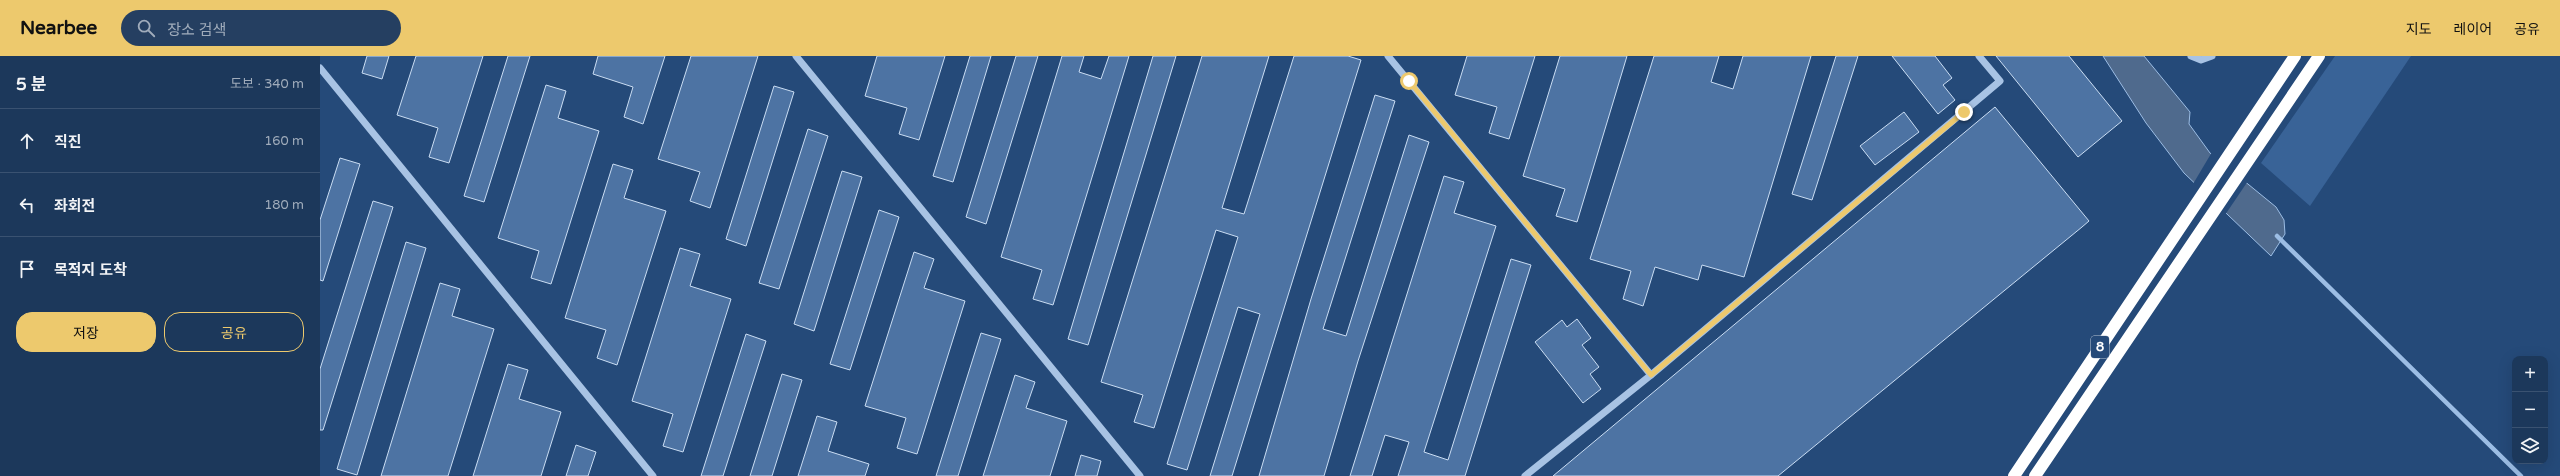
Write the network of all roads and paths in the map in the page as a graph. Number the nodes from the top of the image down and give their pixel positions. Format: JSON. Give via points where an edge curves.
{"nodes":[{"id":1,"x":796,"y":56,"type":"edge"},
{"id":2,"x":1388,"y":56,"type":"edge"},
{"id":3,"x":1979,"y":56,"type":"edge"},
{"id":4,"x":2191,"y":56,"type":"edge"},
{"id":5,"x":2212,"y":56,"type":"edge"},
{"id":6,"x":2295,"y":56,"type":"edge"},
{"id":7,"x":2319,"y":56,"type":"edge"},
{"id":8,"x":320,"y":68,"type":"edge"},
{"id":9,"x":1651,"y":375,"type":"junction"},
{"id":10,"x":653,"y":476,"type":"edge"},
{"id":11,"x":1140,"y":476,"type":"edge"},
{"id":12,"x":1525,"y":476,"type":"edge"},
{"id":13,"x":2014,"y":476,"type":"edge"},
{"id":14,"x":2035,"y":476,"type":"edge"}],
"edges":[{"from":1,"to":11,"type":"lane"},
{"from":2,"to":9,"type":"lane"},
{"from":3,"to":9,"type":"lane","via":[[2000,81]]},
{"from":4,"to":5,"type":"lane","via":[[2201,60]]},
{"from":6,"to":13,"type":"highway","number":"8"},
{"from":7,"to":14,"type":"highway","number":"8"},
{"from":8,"to":10,"type":"lane"},
{"from":9,"to":12,"type":"lane"}]}
